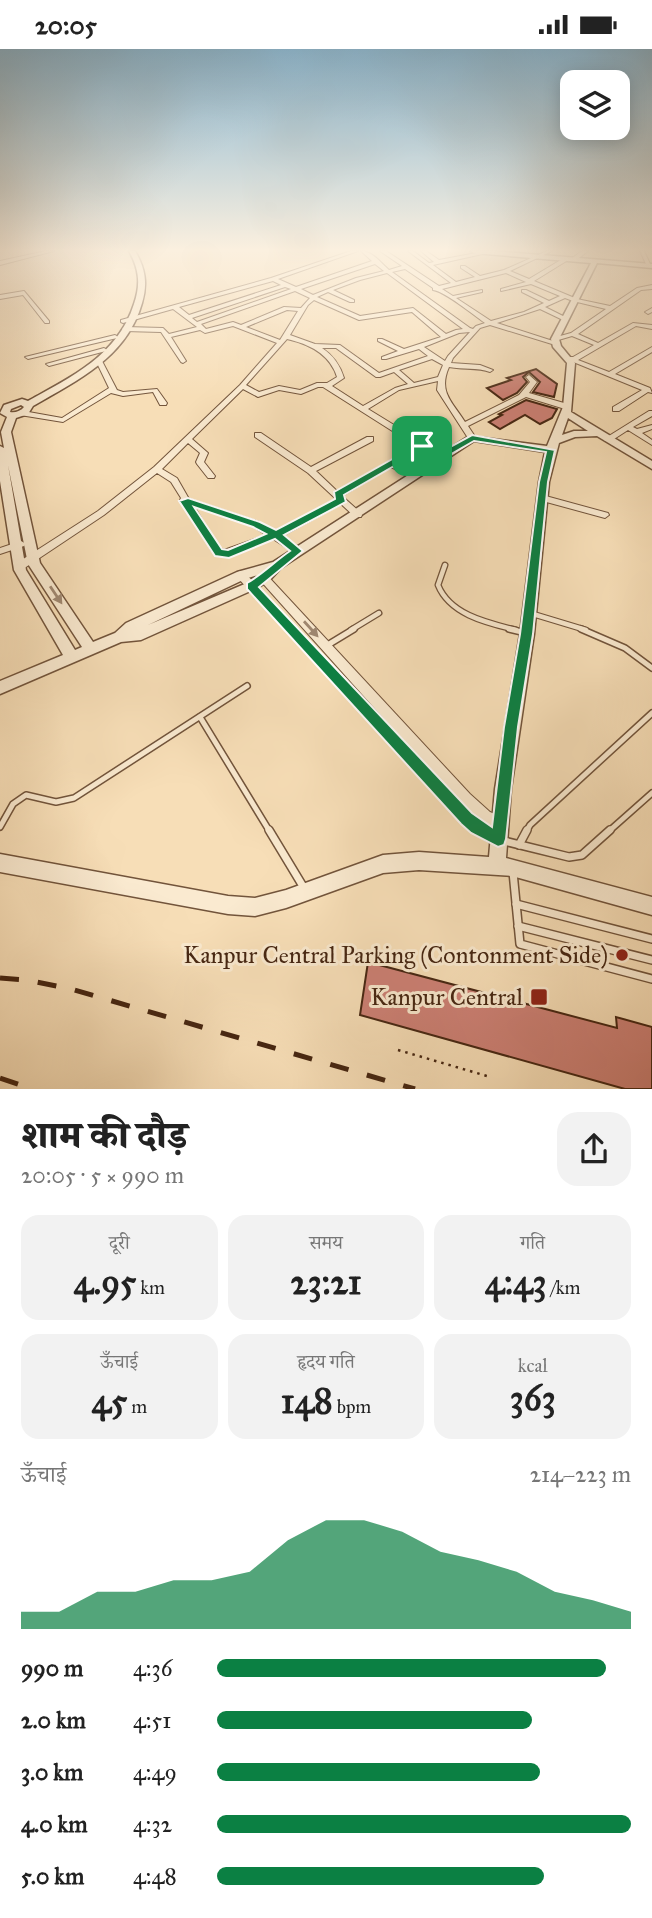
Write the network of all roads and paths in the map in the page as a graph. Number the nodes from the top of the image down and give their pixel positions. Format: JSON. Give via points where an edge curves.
{"nodes":[{"id":1,"x":29,"y":300,"type":"edge"},
{"id":2,"x":136,"y":300,"type":"edge"},
{"id":3,"x":201,"y":300,"type":"edge"},
{"id":4,"x":241,"y":300,"type":"edge"},
{"id":5,"x":270,"y":300,"type":"edge"},
{"id":6,"x":311,"y":300,"type":"edge"},
{"id":7,"x":316,"y":300,"type":"edge"},
{"id":8,"x":349,"y":300,"type":"edge"},
{"id":9,"x":427,"y":300,"type":"edge"},
{"id":10,"x":452,"y":300,"type":"edge"},
{"id":11,"x":541,"y":300,"type":"edge"},
{"id":12,"x":563,"y":300,"type":"edge"},
{"id":13,"x":570,"y":300,"type":"edge"},
{"id":14,"x":576,"y":300,"type":"edge"},
{"id":15,"x":624,"y":300,"type":"edge"},
{"id":16,"x":352,"y":301,"type":"dead end"},
{"id":17,"x":548,"y":303,"type":"junction"},
{"id":18,"x":175,"y":307,"type":"junction"},
{"id":19,"x":540,"y":307,"type":"junction"},
{"id":20,"x":612,"y":308,"type":"junction"},
{"id":21,"x":303,"y":310,"type":"junction"},
{"id":22,"x":188,"y":317,"type":"junction"},
{"id":23,"x":565,"y":319,"type":"junction"},
{"id":24,"x":47,"y":322,"type":"dead end"},
{"id":25,"x":126,"y":323,"type":"junction"},
{"id":26,"x":489,"y":323,"type":"junction"},
{"id":27,"x":199,"y":326,"type":"junction"},
{"id":28,"x":242,"y":327,"type":"junction"},
{"id":29,"x":652,"y":327,"type":"edge"},
{"id":30,"x":470,"y":330,"type":"junction"},
{"id":31,"x":573,"y":334,"type":"junction"},
{"id":32,"x":168,"y":336,"type":"junction"},
{"id":33,"x":115,"y":337,"type":"junction"},
{"id":34,"x":445,"y":337,"type":"junction"},
{"id":35,"x":555,"y":338,"type":"junction"},
{"id":36,"x":283,"y":339,"type":"junction"},
{"id":37,"x":380,"y":340,"type":"dead end"},
{"id":38,"x":598,"y":345,"type":"junction"},
{"id":39,"x":315,"y":346,"type":"junction"},
{"id":40,"x":419,"y":346,"type":"junction"},
{"id":41,"x":652,"y":349,"type":"edge"},
{"id":42,"x":104,"y":350,"type":"junction"},
{"id":43,"x":403,"y":351,"type":"junction"},
{"id":44,"x":434,"y":356,"type":"junction"},
{"id":45,"x":28,"y":357,"type":"dead end"},
{"id":46,"x":384,"y":358,"type":"dead end"},
{"id":47,"x":571,"y":359,"type":"junction"},
{"id":48,"x":99,"y":361,"type":"junction"},
{"id":49,"x":183,"y":361,"type":"dead end"},
{"id":50,"x":49,"y":364,"type":"dead end"},
{"id":51,"x":446,"y":364,"type":"junction"},
{"id":52,"x":394,"y":370,"type":"junction"},
{"id":53,"x":490,"y":370,"type":"dead end"},
{"id":54,"x":609,"y":375,"type":"junction"},
{"id":55,"x":528,"y":377,"type":"dead end"},
{"id":56,"x":441,"y":378,"type":"junction"},
{"id":57,"x":652,"y":380,"type":"edge"},
{"id":58,"x":413,"y":384,"type":"junction"},
{"id":59,"x":242,"y":386,"type":"junction"},
{"id":60,"x":327,"y":386,"type":"junction"},
{"id":61,"x":112,"y":389,"type":"junction"},
{"id":62,"x":647,"y":389,"type":"edge"},
{"id":63,"x":526,"y":395,"type":"junction"},
{"id":64,"x":163,"y":403,"type":"dead end"},
{"id":65,"x":364,"y":408,"type":"junction"},
{"id":66,"x":616,"y":409,"type":"dead end"},
{"id":67,"x":567,"y":410,"type":"junction"},
{"id":68,"x":12,"y":411,"type":"edge"},
{"id":69,"x":652,"y":413,"type":"edge"},
{"id":70,"x":464,"y":425,"type":"junction"},
{"id":71,"x":652,"y":427,"type":"edge"},
{"id":72,"x":632,"y":430,"type":"junction"},
{"id":73,"x":258,"y":435,"type":"dead end"},
{"id":74,"x":603,"y":437,"type":"junction"},
{"id":75,"x":472,"y":438,"type":"junction"},
{"id":76,"x":188,"y":439,"type":"junction"},
{"id":77,"x":370,"y":439,"type":"dead end"},
{"id":78,"x":652,"y":443,"type":"edge"},
{"id":79,"x":553,"y":445,"type":"junction"},
{"id":80,"x":422,"y":446,"type":"junction"},
{"id":81,"x":0,"y":449,"type":"edge"},
{"id":82,"x":439,"y":458,"type":"junction"},
{"id":83,"x":392,"y":464,"type":"junction"},
{"id":84,"x":652,"y":466,"type":"edge"},
{"id":85,"x":157,"y":469,"type":"junction"},
{"id":86,"x":311,"y":471,"type":"junction"},
{"id":87,"x":412,"y":475,"type":"junction"},
{"id":88,"x":211,"y":477,"type":"dead end"},
{"id":89,"x":340,"y":497,"type":"junction"},
{"id":90,"x":542,"y":498,"type":"junction"},
{"id":91,"x":184,"y":501,"type":"junction"},
{"id":92,"x":358,"y":515,"type":"junction"},
{"id":93,"x":605,"y":515,"type":"dead end"},
{"id":94,"x":276,"y":535,"type":"junction"},
{"id":95,"x":28,"y":542,"type":"junction"},
{"id":96,"x":15,"y":546,"type":"junction"},
{"id":97,"x":0,"y":551,"type":"edge"},
{"id":98,"x":298,"y":551,"type":"junction"},
{"id":99,"x":33,"y":560,"type":"junction"},
{"id":100,"x":445,"y":565,"type":"dead end"},
{"id":101,"x":20,"y":566,"type":"junction"},
{"id":102,"x":260,"y":574,"type":"junction"},
{"id":103,"x":241,"y":575,"type":"junction"},
{"id":104,"x":251,"y":586,"type":"junction"},
{"id":105,"x":379,"y":613,"type":"dead end"},
{"id":106,"x":529,"y":613,"type":"junction"},
{"id":107,"x":527,"y":634,"type":"junction"},
{"id":108,"x":120,"y":637,"type":"junction"},
{"id":109,"x":326,"y":646,"type":"junction"},
{"id":110,"x":91,"y":650,"type":"junction"},
{"id":111,"x":72,"y":658,"type":"junction"},
{"id":112,"x":652,"y":668,"type":"edge"},
{"id":113,"x":247,"y":687,"type":"dead end"},
{"id":114,"x":0,"y":688,"type":"edge"},
{"id":115,"x":652,"y":713,"type":"edge"},
{"id":116,"x":200,"y":717,"type":"junction"},
{"id":117,"x":652,"y":793,"type":"edge"},
{"id":118,"x":499,"y":823,"type":"junction"},
{"id":119,"x":0,"y":827,"type":"edge"},
{"id":120,"x":498,"y":839,"type":"junction"},
{"id":121,"x":519,"y":845,"type":"junction"},
{"id":122,"x":0,"y":863,"type":"edge"},
{"id":123,"x":505,"y":865,"type":"junction"},
{"id":124,"x":307,"y":891,"type":"junction"},
{"id":125,"x":516,"y":904,"type":"junction"},
{"id":126,"x":652,"y":906,"type":"edge"},
{"id":127,"x":519,"y":926,"type":"junction"},
{"id":128,"x":652,"y":939,"type":"edge"},
{"id":129,"x":652,"y":960,"type":"edge"},
{"id":130,"x":652,"y":979,"type":"edge"},
{"id":131,"x":398,"y":1050,"type":"dead end"},
{"id":132,"x":487,"y":1076,"type":"dead end"}],
"edges":[{"from":1,"to":24,"type":"street"},
{"from":2,"to":25,"type":"street"},
{"from":3,"to":18,"type":"street"},
{"from":4,"to":22,"type":"street"},
{"from":5,"to":27,"type":"street"},
{"from":6,"to":21,"type":"street"},
{"from":7,"to":34,"type":"street","via":[[362,318],[413,310]]},
{"from":8,"to":16,"type":"street"},
{"from":9,"to":30,"type":"street"},
{"from":10,"to":26,"type":"street"},
{"from":11,"to":17,"type":"street"},
{"from":12,"to":17,"type":"street"},
{"from":13,"to":23,"type":"street"},
{"from":14,"to":20,"type":"street"},
{"from":15,"to":20,"type":"street"},
{"from":17,"to":19,"type":"street"},
{"from":18,"to":22,"type":"street"},
{"from":18,"to":25,"type":"street"},
{"from":19,"to":23,"type":"street"},
{"from":19,"to":26,"type":"street"},
{"from":20,"to":31,"type":"street"},
{"from":21,"to":28,"type":"street","via":[[284,309]]},
{"from":21,"to":36,"type":"street"},
{"from":22,"to":27,"type":"street"},
{"from":23,"to":35,"type":"street"},
{"from":25,"to":32,"type":"street","via":[[163,330]]},
{"from":25,"to":33,"type":"street"},
{"from":25,"to":48,"type":"street","via":[[119,342]]},
{"from":26,"to":30,"type":"street"},
{"from":26,"to":35,"type":"street","via":[[523,335]]},
{"from":27,"to":28,"type":"street","via":[[208,331],[232,324]]},
{"from":27,"to":32,"type":"street"},
{"from":28,"to":36,"type":"street"},
{"from":29,"to":38,"type":"street","via":[[635,324]]},
{"from":30,"to":34,"type":"street"},
{"from":30,"to":51,"type":"street"},
{"from":31,"to":35,"type":"street"},
{"from":31,"to":38,"type":"street"},
{"from":32,"to":49,"type":"street"},
{"from":33,"to":42,"type":"street"},
{"from":33,"to":45,"type":"street"},
{"from":34,"to":40,"type":"street"},
{"from":35,"to":47,"type":"street"},
{"from":36,"to":39,"type":"street"},
{"from":36,"to":59,"type":"street"},
{"from":37,"to":43,"type":"street"},
{"from":38,"to":47,"type":"street"},
{"from":39,"to":52,"type":"street","via":[[338,346],[378,376]]},
{"from":39,"to":60,"type":"street","via":[[335,360],[341,376]]},
{"from":40,"to":43,"type":"street"},
{"from":40,"to":44,"type":"street"},
{"from":41,"to":54,"type":"street"},
{"from":42,"to":50,"type":"street"},
{"from":42,"to":68,"type":"street"},
{"from":43,"to":46,"type":"street"},
{"from":44,"to":51,"type":"street"},
{"from":44,"to":52,"type":"street"},
{"from":47,"to":54,"type":"street"},
{"from":47,"to":67,"type":"street"},
{"from":48,"to":61,"type":"street"},
{"from":48,"to":68,"type":"street"},
{"from":51,"to":53,"type":"street"},
{"from":51,"to":56,"type":"street"},
{"from":52,"to":58,"type":"street"},
{"from":54,"to":62,"type":"street"},
{"from":55,"to":63,"type":"street","via":[[534,382]]},
{"from":56,"to":58,"type":"street"},
{"from":56,"to":70,"type":"street","via":[[441,390]]},
{"from":57,"to":62,"type":"street"},
{"from":58,"to":65,"type":"street"},
{"from":59,"to":60,"type":"street","via":[[261,395],[279,388],[301,393],[317,385]]},
{"from":59,"to":76,"type":"street"},
{"from":60,"to":65,"type":"street"},
{"from":61,"to":64,"type":"street","via":[[119,394],[155,390]]},
{"from":61,"to":68,"type":"street","via":[[63,420]]},
{"from":62,"to":66,"type":"street"},
{"from":63,"to":67,"type":"street"},
{"from":63,"to":70,"type":"street"},
{"from":65,"to":80,"type":"street"},
{"from":67,"to":74,"type":"street"},
{"from":67,"to":79,"type":"street"},
{"from":68,"to":95,"type":"street","via":[[6,432]]},
{"from":69,"to":72,"type":"street"},
{"from":70,"to":75,"type":"street"},
{"from":71,"to":72,"type":"street"},
{"from":72,"to":74,"type":"street"},
{"from":72,"to":78,"type":"street"},
{"from":73,"to":86,"type":"street"},
{"from":74,"to":79,"type":"street","via":[[574,434]]},
{"from":74,"to":84,"type":"street"},
{"from":75,"to":79,"type":"street"},
{"from":75,"to":82,"type":"street"},
{"from":76,"to":85,"type":"street"},
{"from":76,"to":88,"type":"street","via":[[204,453],[200,462]]},
{"from":77,"to":86,"type":"street"},
{"from":79,"to":90,"type":"street"},
{"from":80,"to":82,"type":"street"},
{"from":80,"to":83,"type":"street"},
{"from":81,"to":96,"type":"street"},
{"from":82,"to":87,"type":"street"},
{"from":83,"to":87,"type":"street"},
{"from":83,"to":89,"type":"street"},
{"from":85,"to":91,"type":"street","via":[[171,477]]},
{"from":85,"to":99,"type":"street"},
{"from":86,"to":89,"type":"street"},
{"from":87,"to":92,"type":"street"},
{"from":89,"to":92,"type":"street"},
{"from":89,"to":94,"type":"street"},
{"from":90,"to":93,"type":"street"},
{"from":90,"to":106,"type":"street"},
{"from":91,"to":94,"type":"street"},
{"from":91,"to":94,"type":"street","via":[[223,554]]},
{"from":92,"to":98,"type":"street"},
{"from":94,"to":98,"type":"street"},
{"from":95,"to":96,"type":"street"},
{"from":95,"to":99,"type":"street"},
{"from":96,"to":97,"type":"street"},
{"from":96,"to":101,"type":"street"},
{"from":98,"to":102,"type":"street"},
{"from":99,"to":101,"type":"street"},
{"from":99,"to":110,"type":"street","one_way":true},
{"from":100,"to":107,"type":"lane","via":[[438,585],[444,599],[480,620]]},
{"from":101,"to":111,"type":"street"},
{"from":102,"to":103,"type":"street"},
{"from":102,"to":104,"type":"street"},
{"from":102,"to":109,"type":"street","one_way":true},
{"from":103,"to":104,"type":"street"},
{"from":103,"to":108,"type":"street","via":[[131,627]]},
{"from":104,"to":108,"type":"street","via":[[136,636]]},
{"from":104,"to":120,"type":"street","via":[[466,818]]},
{"from":105,"to":109,"type":"lane"},
{"from":106,"to":107,"type":"street"},
{"from":106,"to":112,"type":"lane","via":[[604,636]]},
{"from":107,"to":118,"type":"street"},
{"from":108,"to":110,"type":"street"},
{"from":109,"to":118,"type":"street","via":[[466,799]]},
{"from":110,"to":111,"type":"street"},
{"from":111,"to":114,"type":"street"},
{"from":113,"to":116,"type":"lane"},
{"from":115,"to":121,"type":"lane","via":[[530,825]]},
{"from":116,"to":119,"type":"lane","via":[[63,803],[20,797]]},
{"from":116,"to":124,"type":"lane"},
{"from":117,"to":121,"type":"lane","via":[[582,855],[569,857]]},
{"from":118,"to":120,"type":"street"},
{"from":120,"to":121,"type":"lane"},
{"from":120,"to":123,"type":"street"},
{"from":122,"to":124,"type":"street","via":[[228,905],[255,907]]},
{"from":123,"to":124,"type":"street","via":[[383,864]]},
{"from":123,"to":125,"type":"lane"},
{"from":123,"to":126,"type":"street"},
{"from":125,"to":127,"type":"lane"},
{"from":125,"to":128,"type":"lane"},
{"from":127,"to":129,"type":"lane"},
{"from":127,"to":130,"type":"lane","via":[[520,944]]},
{"from":131,"to":132,"type":"path"}]}
